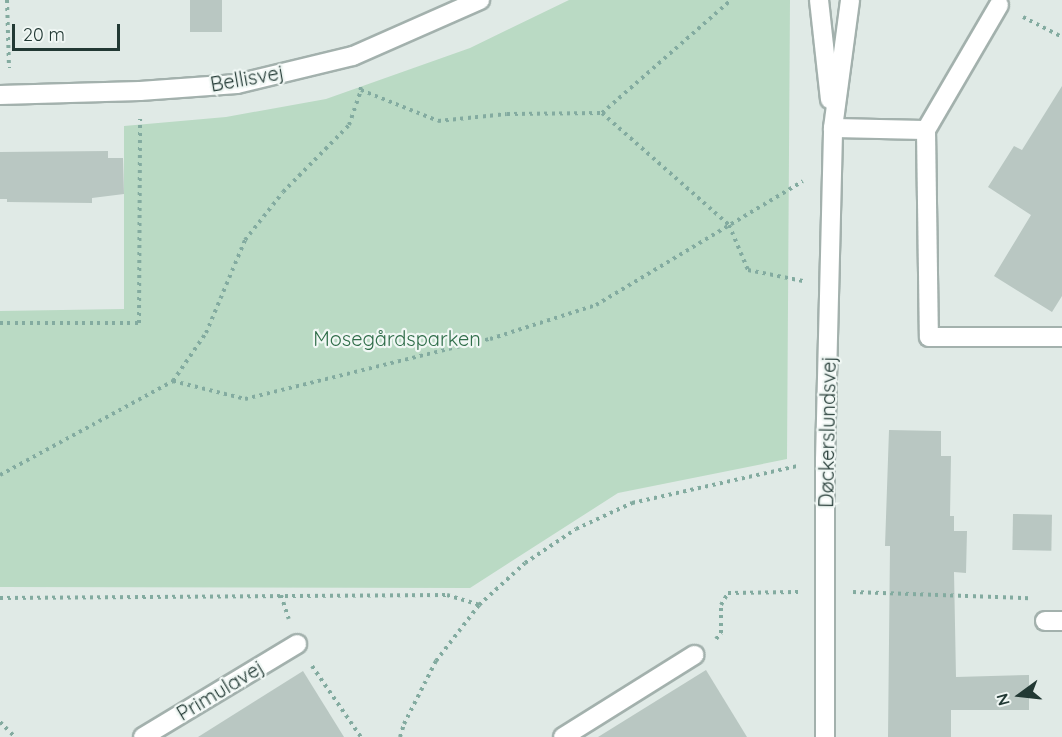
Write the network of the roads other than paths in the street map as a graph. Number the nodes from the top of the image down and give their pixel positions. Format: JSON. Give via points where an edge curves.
{"nodes":[{"id":1,"x":480,"y":0,"type":"edge"},
{"id":2,"x":819,"y":0,"type":"edge"},
{"id":3,"x":850,"y":0,"type":"edge"},
{"id":4,"x":999,"y":4,"type":"road end"},
{"id":5,"x":5,"y":95,"type":"edge"},
{"id":6,"x":833,"y":128,"type":"junction"},
{"id":7,"x":926,"y":130,"type":"junction"},
{"id":8,"x":1062,"y":338,"type":"edge"},
{"id":9,"x":297,"y":644,"type":"road end"},
{"id":10,"x":694,"y":655,"type":"road end"},
{"id":11,"x":143,"y":737,"type":"edge"},
{"id":12,"x":563,"y":737,"type":"edge"},
{"id":13,"x":825,"y":737,"type":"edge"}],
"edges":[{"from":1,"to":5,"type":"street","name":"Bellisvej","via":[[353,56],[237,84]]},
{"from":2,"to":6,"type":"street","name":"Døckerslundsvej"},
{"from":3,"to":6,"type":"street","name":"Døckerslundsvej"},
{"from":4,"to":7,"type":"street"},
{"from":6,"to":7,"type":"street"},
{"from":6,"to":13,"type":"street","name":"Døckerslundsvej","via":[[825,460]]},
{"from":7,"to":8,"type":"street","via":[[929,337]]},
{"from":9,"to":11,"type":"street","name":"Primulavej"},
{"from":10,"to":12,"type":"street"}]}
